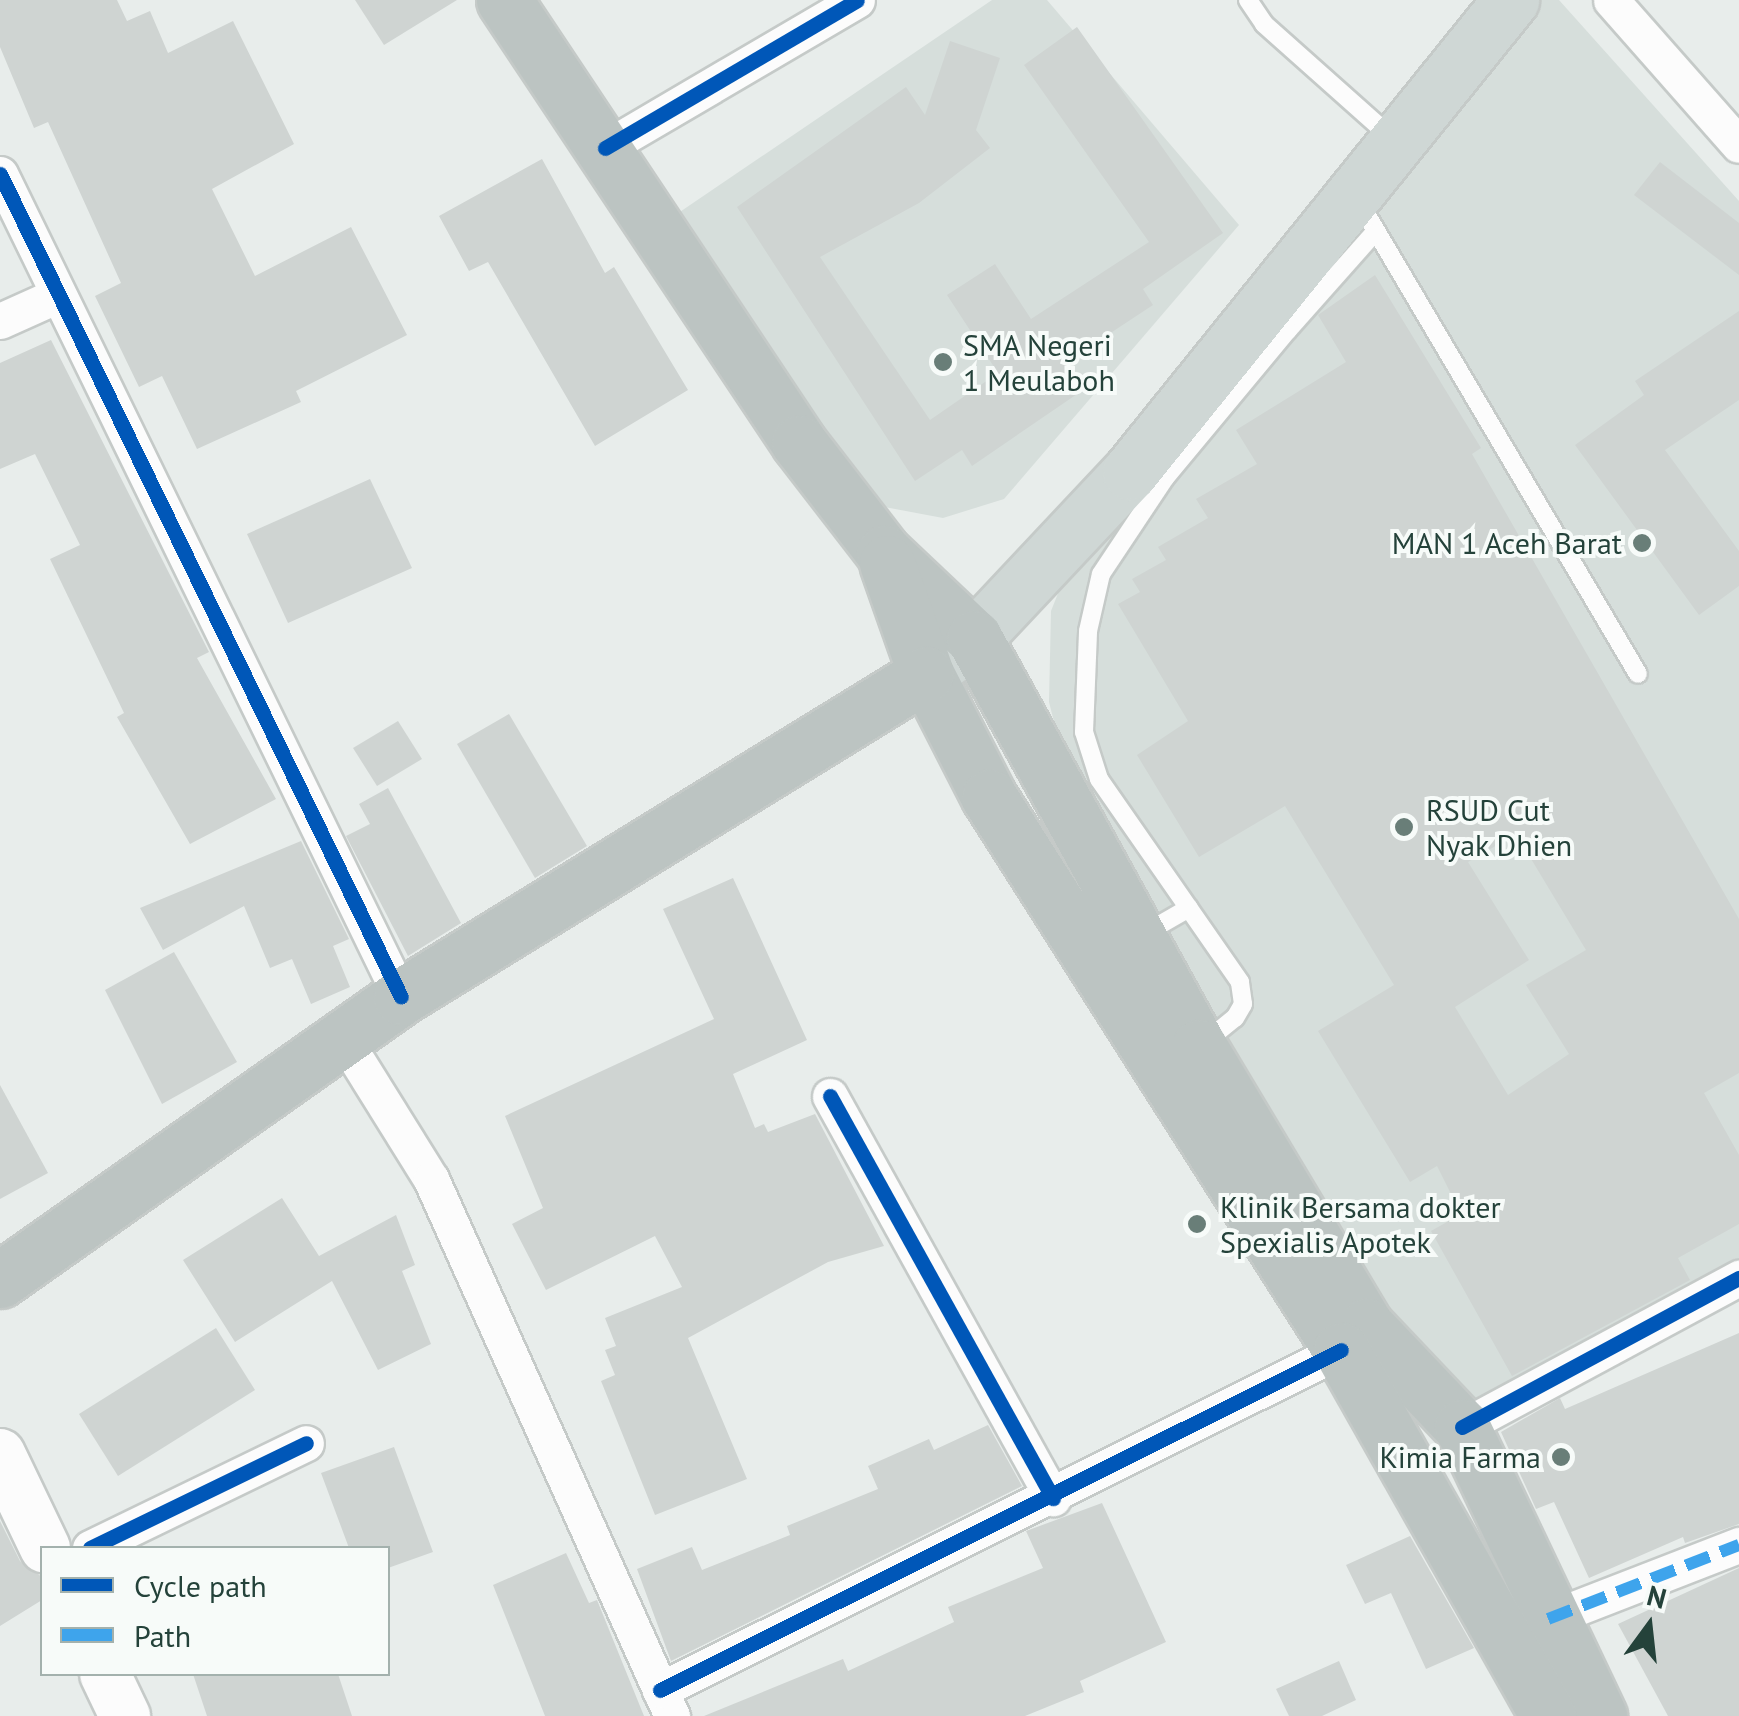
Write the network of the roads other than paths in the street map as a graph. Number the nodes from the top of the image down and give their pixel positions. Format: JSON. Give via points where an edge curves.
{"nodes":[{"id":1,"x":504,"y":0,"type":"edge"},
{"id":2,"x":856,"y":0,"type":"edge"},
{"id":3,"x":1248,"y":0,"type":"edge"},
{"id":4,"x":1511,"y":0,"type":"edge"},
{"id":5,"x":1611,"y":0,"type":"edge"},
{"id":6,"x":1393,"y":139,"type":"junction"},
{"id":7,"x":1739,"y":145,"type":"edge"},
{"id":8,"x":605,"y":148,"type":"junction"},
{"id":9,"x":0,"y":174,"type":"edge"},
{"id":10,"x":1364,"y":213,"type":"junction"},
{"id":11,"x":56,"y":296,"type":"junction"},
{"id":12,"x":1277,"y":317,"type":"junction"},
{"id":13,"x":0,"y":321,"type":"edge"},
{"id":14,"x":884,"y":553,"type":"junction"},
{"id":15,"x":974,"y":638,"type":"junction"},
{"id":16,"x":926,"y":674,"type":"junction"},
{"id":17,"x":1638,"y":674,"type":"dead end"},
{"id":18,"x":1189,"y":908,"type":"junction"},
{"id":19,"x":1138,"y":937,"type":"junction"},
{"id":20,"x":401,"y":997,"type":"junction"},
{"id":21,"x":346,"y":1042,"type":"junction"},
{"id":22,"x":1183,"y":1062,"type":"junction"},
{"id":23,"x":830,"y":1096,"type":"dead end"},
{"id":24,"x":1739,"y":1278,"type":"edge"},
{"id":25,"x":0,"y":1280,"type":"edge"},
{"id":26,"x":1341,"y":1350,"type":"junction"},
{"id":27,"x":1462,"y":1427,"type":"junction"},
{"id":28,"x":306,"y":1443,"type":"dead end"},
{"id":29,"x":0,"y":1454,"type":"edge"},
{"id":30,"x":1053,"y":1498,"type":"junction"},
{"id":31,"x":1739,"y":1545,"type":"edge"},
{"id":32,"x":44,"y":1546,"type":"edge"},
{"id":33,"x":94,"y":1546,"type":"edge"},
{"id":34,"x":1548,"y":1619,"type":"junction"},
{"id":35,"x":106,"y":1676,"type":"edge"},
{"id":36,"x":666,"y":1703,"type":"edge"},
{"id":37,"x":125,"y":1716,"type":"edge"},
{"id":38,"x":1548,"y":1716,"type":"edge"},
{"id":39,"x":1600,"y":1716,"type":"edge"}],
"edges":[{"from":1,"to":8,"type":"highway"},
{"from":2,"to":8,"type":"street"},
{"from":3,"to":6,"type":"lane","via":[[1264,24]]},
{"from":4,"to":6,"type":"main road"},
{"from":5,"to":7,"type":"street"},
{"from":6,"to":10,"type":"main road"},
{"from":8,"to":14,"type":"highway","via":[[799,443]]},
{"from":9,"to":11,"type":"street"},
{"from":10,"to":12,"type":"main road"},
{"from":10,"to":17,"type":"lane"},
{"from":11,"to":13,"type":"street"},
{"from":11,"to":20,"type":"street"},
{"from":12,"to":15,"type":"main road"},
{"from":12,"to":18,"type":"lane","via":[[1101,574],[1088,630],[1084,732],[1099,780]]},
{"from":14,"to":15,"type":"highway"},
{"from":14,"to":16,"type":"highway"},
{"from":15,"to":16,"type":"main road"},
{"from":15,"to":19,"type":"highway"},
{"from":16,"to":20,"type":"highway"},
{"from":16,"to":22,"type":"highway","via":[[988,797]]},
{"from":18,"to":19,"type":"lane"},
{"from":18,"to":22,"type":"lane","via":[[1240,982],[1243,1004]]},
{"from":19,"to":22,"type":"highway"},
{"from":20,"to":21,"type":"highway"},
{"from":21,"to":25,"type":"highway"},
{"from":21,"to":36,"type":"street","via":[[431,1179]]},
{"from":22,"to":26,"type":"highway"},
{"from":22,"to":27,"type":"highway","via":[[1366,1326]]},
{"from":23,"to":30,"type":"street"},
{"from":24,"to":27,"type":"street"},
{"from":26,"to":30,"type":"street"},
{"from":26,"to":38,"type":"highway"},
{"from":27,"to":34,"type":"highway"},
{"from":28,"to":33,"type":"street"},
{"from":29,"to":32,"type":"street"},
{"from":30,"to":36,"type":"street"},
{"from":31,"to":34,"type":"street"},
{"from":34,"to":39,"type":"highway"},
{"from":35,"to":37,"type":"street"}]}
